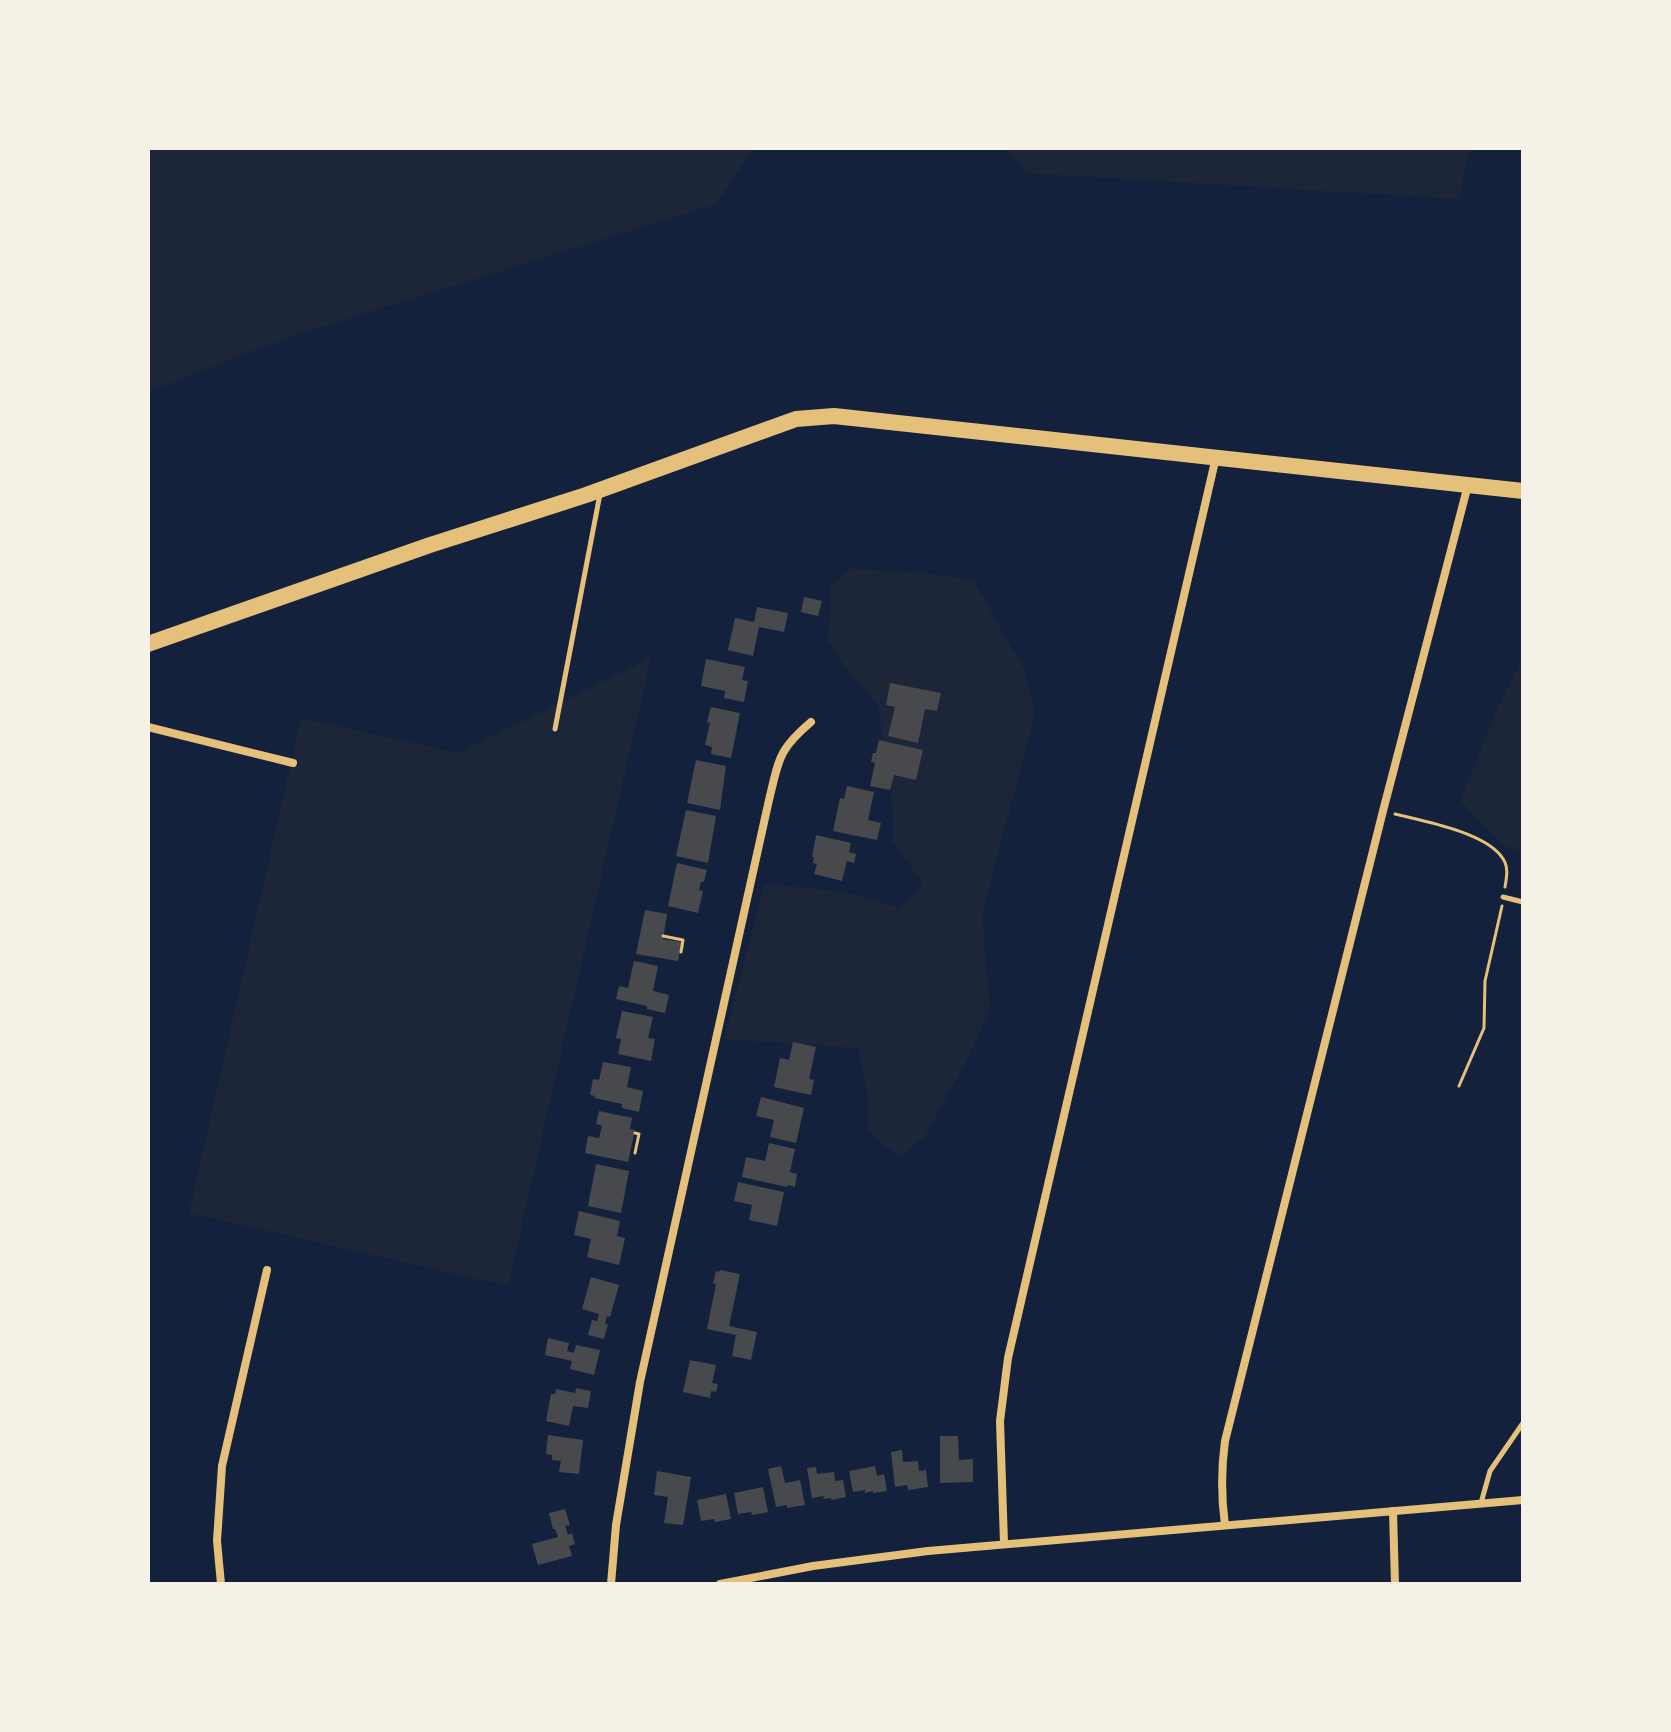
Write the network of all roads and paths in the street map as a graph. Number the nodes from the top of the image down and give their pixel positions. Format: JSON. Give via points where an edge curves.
{"nodes":[{"id":1,"x":1216,"y":457,"type":"junction"},
{"id":2,"x":1468,"y":485,"type":"junction"},
{"id":3,"x":601,"y":489,"type":"junction"},
{"id":4,"x":1523,"y":491,"type":"edge"},
{"id":5,"x":148,"y":644,"type":"edge"},
{"id":6,"x":811,"y":722,"type":"dead end"},
{"id":7,"x":148,"y":727,"type":"edge"},
{"id":8,"x":555,"y":729,"type":"dead end"},
{"id":9,"x":293,"y":763,"type":"dead end"},
{"id":10,"x":1383,"y":811,"type":"junction"},
{"id":11,"x":1503,"y":897,"type":"junction"},
{"id":12,"x":1523,"y":902,"type":"edge"},
{"id":13,"x":663,"y":936,"type":"dead end"},
{"id":14,"x":681,"y":952,"type":"dead end"},
{"id":15,"x":1459,"y":1086,"type":"dead end"},
{"id":16,"x":635,"y":1133,"type":"dead end"},
{"id":17,"x":635,"y":1153,"type":"dead end"},
{"id":18,"x":267,"y":1270,"type":"dead end"},
{"id":19,"x":1523,"y":1423,"type":"edge"},
{"id":20,"x":1512,"y":1439,"type":"junction"},
{"id":21,"x":1523,"y":1442,"type":"edge"},
{"id":22,"x":1523,"y":1500,"type":"edge"},
{"id":23,"x":1480,"y":1504,"type":"junction"},
{"id":24,"x":1393,"y":1511,"type":"junction"},
{"id":25,"x":1225,"y":1525,"type":"junction"},
{"id":26,"x":1004,"y":1543,"type":"junction"},
{"id":27,"x":221,"y":1584,"type":"edge"},
{"id":28,"x":611,"y":1584,"type":"edge"},
{"id":29,"x":720,"y":1584,"type":"edge"},
{"id":30,"x":1395,"y":1584,"type":"edge"}],
"edges":[{"from":1,"to":2,"type":"main road"},
{"from":1,"to":3,"type":"main road","via":[[834,416],[796,419]]},
{"from":1,"to":26,"type":"street","via":[[1008,1358],[1000,1421]]},
{"from":2,"to":4,"type":"main road"},
{"from":2,"to":10,"type":"street"},
{"from":3,"to":5,"type":"main road"},
{"from":3,"to":8,"type":"lane"},
{"from":6,"to":28,"type":"street","via":[[785,747],[769,800],[640,1382]]},
{"from":7,"to":9,"type":"street"},
{"from":10,"to":11,"type":"path","via":[[1481,840],[1501,856],[1507,870]]},
{"from":10,"to":25,"type":"street","via":[[1225,1441]]},
{"from":11,"to":12,"type":"lane"},
{"from":11,"to":15,"type":"path","via":[[1485,981],[1484,1028]]},
{"from":13,"to":14,"type":"path","via":[[683,940]]},
{"from":16,"to":17,"type":"path"},
{"from":18,"to":27,"type":"street","via":[[222,1466],[217,1541]]},
{"from":19,"to":20,"type":"lane"},
{"from":20,"to":21,"type":"lane"},
{"from":20,"to":23,"type":"lane","via":[[1490,1471]]},
{"from":22,"to":23,"type":"street"},
{"from":23,"to":24,"type":"street"},
{"from":24,"to":25,"type":"street"},
{"from":24,"to":30,"type":"street"},
{"from":25,"to":26,"type":"street"},
{"from":26,"to":29,"type":"street","via":[[813,1566]]}]}
